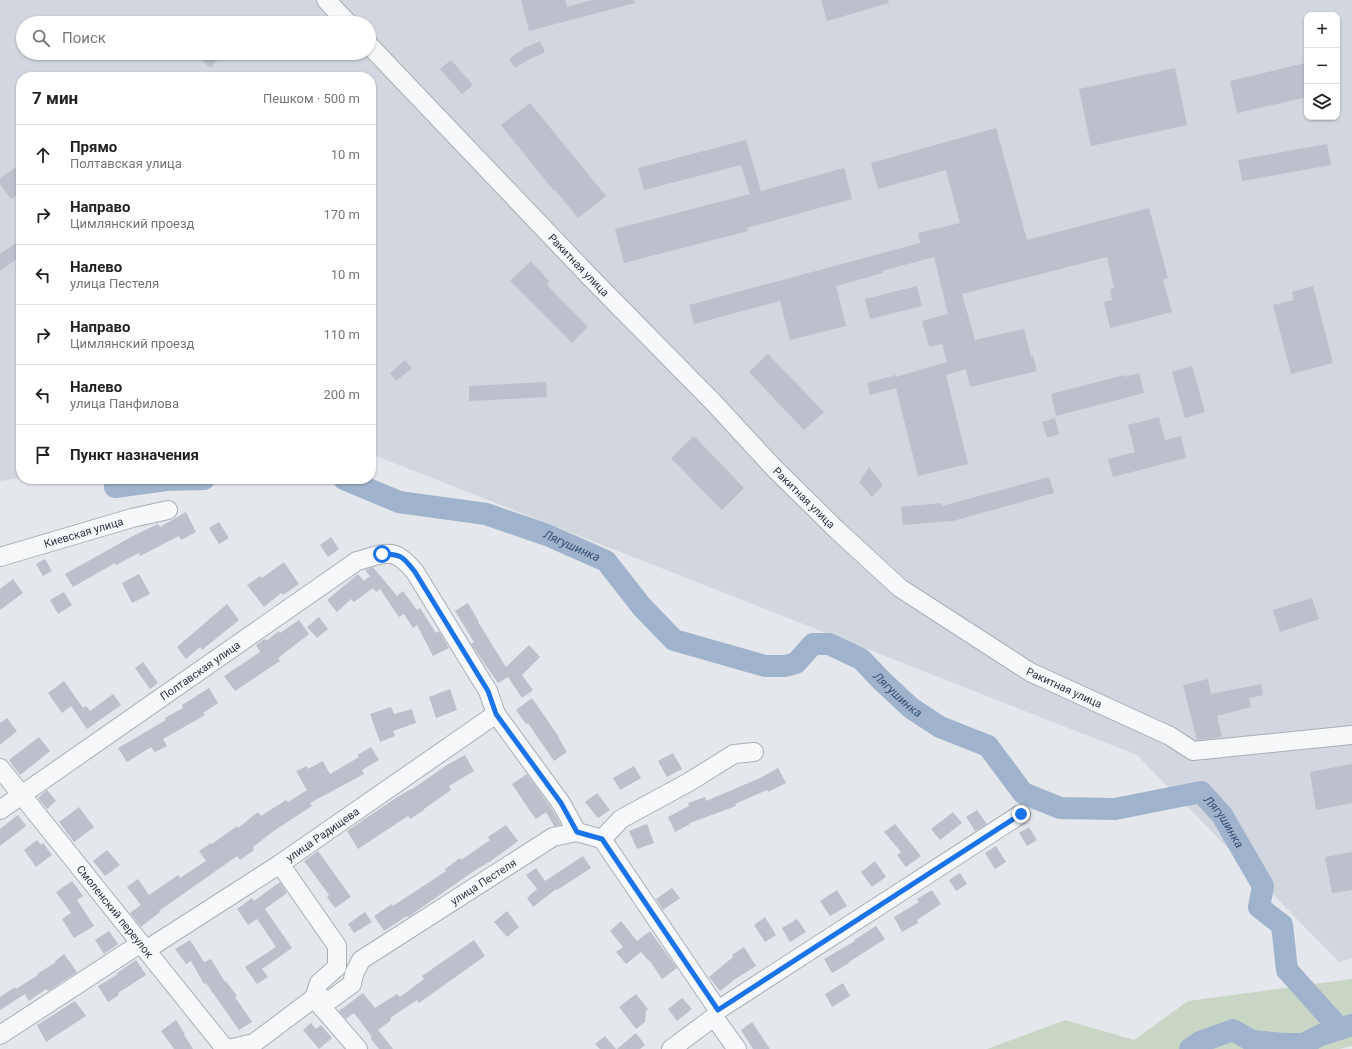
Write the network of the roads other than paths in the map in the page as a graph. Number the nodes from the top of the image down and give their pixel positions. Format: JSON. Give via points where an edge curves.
{"nodes":[{"id":1,"x":326,"y":0,"type":"edge"},
{"id":2,"x":341,"y":16,"type":"edge"},
{"id":3,"x":376,"y":52,"type":"edge"},
{"id":4,"x":168,"y":510,"type":"dead end"},
{"id":5,"x":0,"y":557,"type":"edge"},
{"id":6,"x":496,"y":714,"type":"junction"},
{"id":7,"x":1352,"y":735,"type":"edge"},
{"id":8,"x":754,"y":752,"type":"dead end"},
{"id":9,"x":0,"y":768,"type":"edge"},
{"id":10,"x":21,"y":794,"type":"junction"},
{"id":11,"x":0,"y":810,"type":"edge"},
{"id":12,"x":1021,"y":814,"type":"dead end"},
{"id":13,"x":577,"y":832,"type":"junction"},
{"id":14,"x":602,"y":839,"type":"junction"},
{"id":15,"x":280,"y":864,"type":"junction"},
{"id":16,"x":144,"y":946,"type":"junction"},
{"id":17,"x":350,"y":967,"type":"junction"},
{"id":18,"x":314,"y":998,"type":"junction"},
{"id":19,"x":716,"y":1014,"type":"junction"},
{"id":20,"x":0,"y":1034,"type":"edge"},
{"id":21,"x":233,"y":1049,"type":"edge"},
{"id":22,"x":358,"y":1049,"type":"edge"},
{"id":23,"x":671,"y":1049,"type":"edge"},
{"id":24,"x":737,"y":1049,"type":"edge"}],
"edges":[{"from":1,"to":2,"type":"street"},
{"from":3,"to":7,"type":"street","name":"Ракитная улица","via":[[774,468],[900,588],[1030,672],[1170,736],[1193,751]]},
{"from":4,"to":5,"type":"street","name":"Киевская улица"},
{"from":6,"to":10,"type":"street","name":"Полтавская улица","via":[[488,691],[406,561],[396,554],[382,554],[357,561]]},
{"from":6,"to":13,"type":"street","via":[[561,803]]},
{"from":6,"to":15,"type":"street","name":"улица Радищева"},
{"from":8,"to":14,"type":"street","via":[[734,754],[621,819]]},
{"from":9,"to":10,"type":"street","name":"Смоленский переулок"},
{"from":10,"to":11,"type":"street","name":"Полтавская улица"},
{"from":10,"to":16,"type":"street","name":"Смоленский переулок"},
{"from":12,"to":19,"type":"street"},
{"from":13,"to":14,"type":"street","name":"улица Пестеля"},
{"from":13,"to":17,"type":"street","name":"улица Пестеля","via":[[553,837]]},
{"from":14,"to":19,"type":"street"},
{"from":15,"to":16,"type":"street","name":"улица Радищева"},
{"from":15,"to":17,"type":"street"},
{"from":16,"to":20,"type":"street","name":"улица Радищева"},
{"from":16,"to":21,"type":"street","name":"Смоленский переулок","via":[[224,1046]]},
{"from":17,"to":18,"type":"street","name":"улица Пестеля","via":[[319,983]]},
{"from":18,"to":21,"type":"street","via":[[254,1043]]},
{"from":18,"to":22,"type":"street"},
{"from":19,"to":23,"type":"street"},
{"from":19,"to":24,"type":"street"}]}
